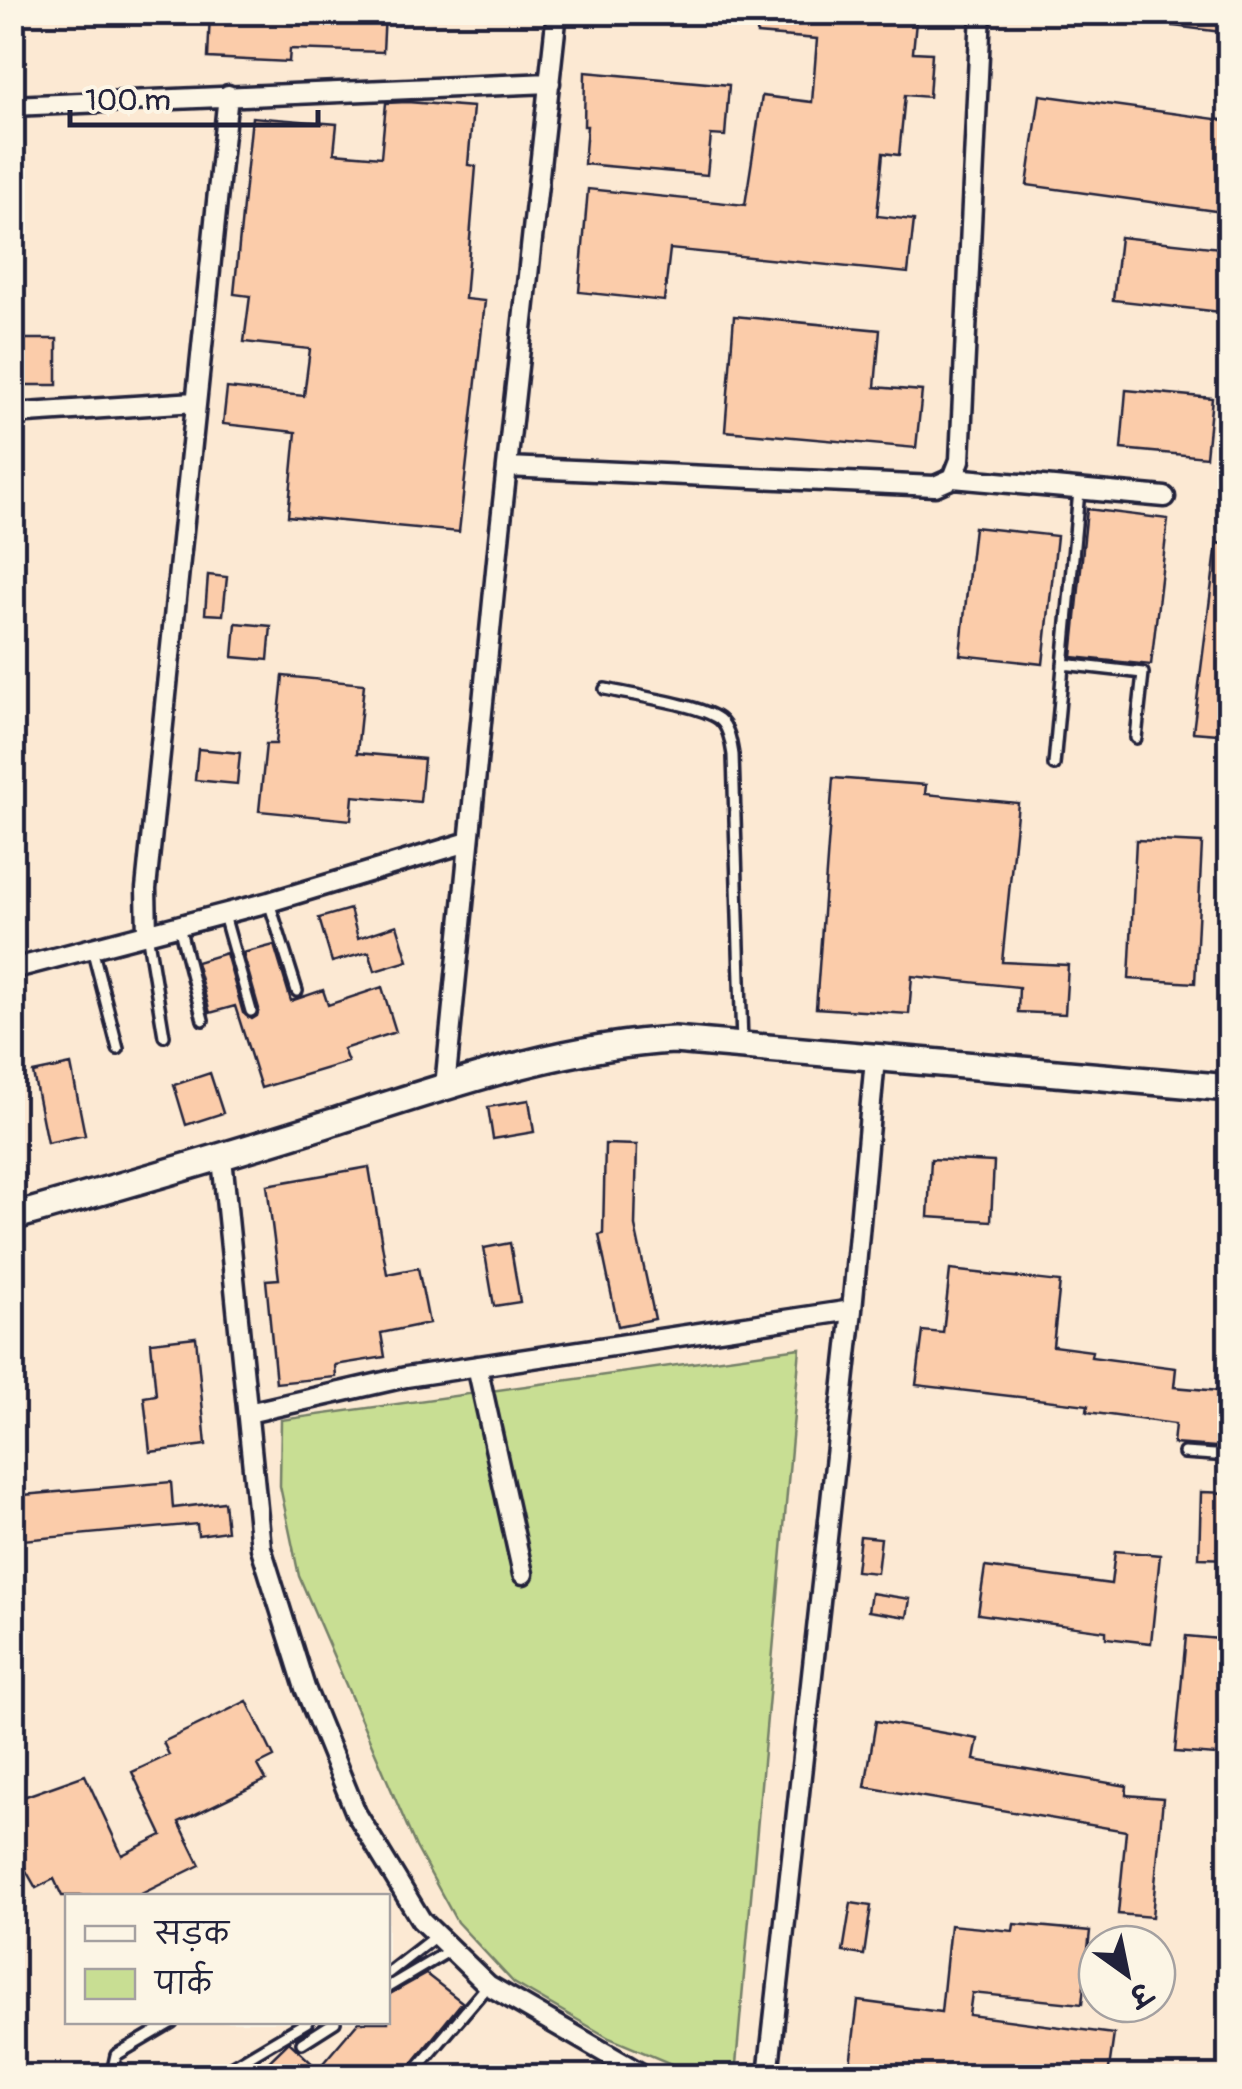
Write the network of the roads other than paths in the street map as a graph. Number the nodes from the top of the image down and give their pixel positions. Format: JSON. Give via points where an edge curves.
{"nodes":[{"id":1,"x":558,"y":12,"type":"edge"},
{"id":2,"x":981,"y":12,"type":"edge"},
{"id":3,"x":550,"y":83,"type":"junction"},
{"id":4,"x":228,"y":96,"type":"junction"},
{"id":5,"x":12,"y":106,"type":"edge"},
{"id":6,"x":195,"y":402,"type":"junction"},
{"id":7,"x":12,"y":414,"type":"edge"},
{"id":8,"x":507,"y":467,"type":"junction"},
{"id":9,"x":953,"y":478,"type":"junction"},
{"id":10,"x":1079,"y":491,"type":"junction"},
{"id":11,"x":1165,"y":496,"type":"dead end"},
{"id":12,"x":1063,"y":664,"type":"junction"},
{"id":13,"x":605,"y":689,"type":"dead end"},
{"id":14,"x":1136,"y":738,"type":"dead end"},
{"id":15,"x":1054,"y":765,"type":"dead end"},
{"id":16,"x":468,"y":842,"type":"junction"},
{"id":17,"x":269,"y":902,"type":"junction"},
{"id":18,"x":224,"y":914,"type":"junction"},
{"id":19,"x":180,"y":926,"type":"junction"},
{"id":20,"x":147,"y":933,"type":"junction"},
{"id":21,"x":92,"y":948,"type":"junction"},
{"id":22,"x":12,"y":969,"type":"edge"},
{"id":23,"x":297,"y":991,"type":"dead end"},
{"id":24,"x":251,"y":1011,"type":"dead end"},
{"id":25,"x":203,"y":1020,"type":"dead end"},
{"id":26,"x":164,"y":1036,"type":"dead end"},
{"id":27,"x":742,"y":1047,"type":"junction"},
{"id":28,"x":118,"y":1049,"type":"dead end"},
{"id":29,"x":874,"y":1059,"type":"junction"},
{"id":30,"x":445,"y":1087,"type":"junction"},
{"id":31,"x":1230,"y":1088,"type":"edge"},
{"id":32,"x":222,"y":1158,"type":"junction"},
{"id":33,"x":12,"y":1218,"type":"edge"},
{"id":34,"x":852,"y":1310,"type":"junction"},
{"id":35,"x":477,"y":1366,"type":"junction"},
{"id":36,"x":248,"y":1413,"type":"junction"},
{"id":37,"x":1184,"y":1454,"type":"dead end"},
{"id":38,"x":1230,"y":1456,"type":"edge"},
{"id":39,"x":523,"y":1574,"type":"dead end"},
{"id":40,"x":395,"y":1895,"type":"edge"},
{"id":41,"x":437,"y":1935,"type":"junction"},
{"id":42,"x":452,"y":1949,"type":"junction"},
{"id":43,"x":390,"y":1971,"type":"edge"},
{"id":44,"x":488,"y":1985,"type":"junction"},
{"id":45,"x":390,"y":1986,"type":"edge"},
{"id":46,"x":169,"y":2024,"type":"edge"},
{"id":47,"x":305,"y":2024,"type":"edge"},
{"id":48,"x":332,"y":2024,"type":"edge"},
{"id":49,"x":302,"y":2043,"type":"dead end"},
{"id":50,"x":122,"y":2076,"type":"edge"},
{"id":51,"x":216,"y":2076,"type":"edge"},
{"id":52,"x":410,"y":2076,"type":"edge"},
{"id":53,"x":645,"y":2076,"type":"edge"},
{"id":54,"x":768,"y":2076,"type":"edge"}],
"edges":[{"from":1,"to":3,"type":"street"},
{"from":2,"to":9,"type":"street","via":[[960,460]]},
{"from":3,"to":4,"type":"street"},
{"from":3,"to":8,"type":"street"},
{"from":4,"to":5,"type":"street"},
{"from":4,"to":6,"type":"street"},
{"from":6,"to":7,"type":"street"},
{"from":6,"to":20,"type":"street"},
{"from":8,"to":9,"type":"street","via":[[934,486]]},
{"from":8,"to":16,"type":"street"},
{"from":9,"to":10,"type":"street"},
{"from":10,"to":11,"type":"street"},
{"from":10,"to":12,"type":"lane"},
{"from":12,"to":14,"type":"lane","via":[[1142,673]]},
{"from":12,"to":15,"type":"lane"},
{"from":13,"to":27,"type":"lane","via":[[706,712],[729,734]]},
{"from":16,"to":17,"type":"street"},
{"from":16,"to":30,"type":"street"},
{"from":17,"to":18,"type":"street"},
{"from":17,"to":23,"type":"lane"},
{"from":18,"to":19,"type":"street"},
{"from":18,"to":24,"type":"lane"},
{"from":19,"to":20,"type":"street"},
{"from":19,"to":25,"type":"lane"},
{"from":20,"to":21,"type":"street"},
{"from":20,"to":26,"type":"lane"},
{"from":21,"to":22,"type":"street"},
{"from":21,"to":28,"type":"lane"},
{"from":27,"to":29,"type":"street"},
{"from":27,"to":30,"type":"street","via":[[627,1042]]},
{"from":29,"to":31,"type":"street"},
{"from":29,"to":34,"type":"street"},
{"from":30,"to":32,"type":"street"},
{"from":32,"to":33,"type":"street"},
{"from":32,"to":36,"type":"street"},
{"from":34,"to":35,"type":"street"},
{"from":34,"to":54,"type":"street"},
{"from":35,"to":36,"type":"street"},
{"from":35,"to":39,"type":"street"},
{"from":36,"to":40,"type":"street","via":[[262,1548],[305,1688]]},
{"from":37,"to":38,"type":"lane"},
{"from":40,"to":41,"type":"street"},
{"from":41,"to":42,"type":"street"},
{"from":41,"to":43,"type":"lane"},
{"from":42,"to":44,"type":"street"},
{"from":42,"to":45,"type":"lane"},
{"from":44,"to":52,"type":"lane"},
{"from":44,"to":53,"type":"street"},
{"from":46,"to":50,"type":"lane","via":[[116,2055]]},
{"from":47,"to":51,"type":"lane"},
{"from":48,"to":49,"type":"lane"}]}
